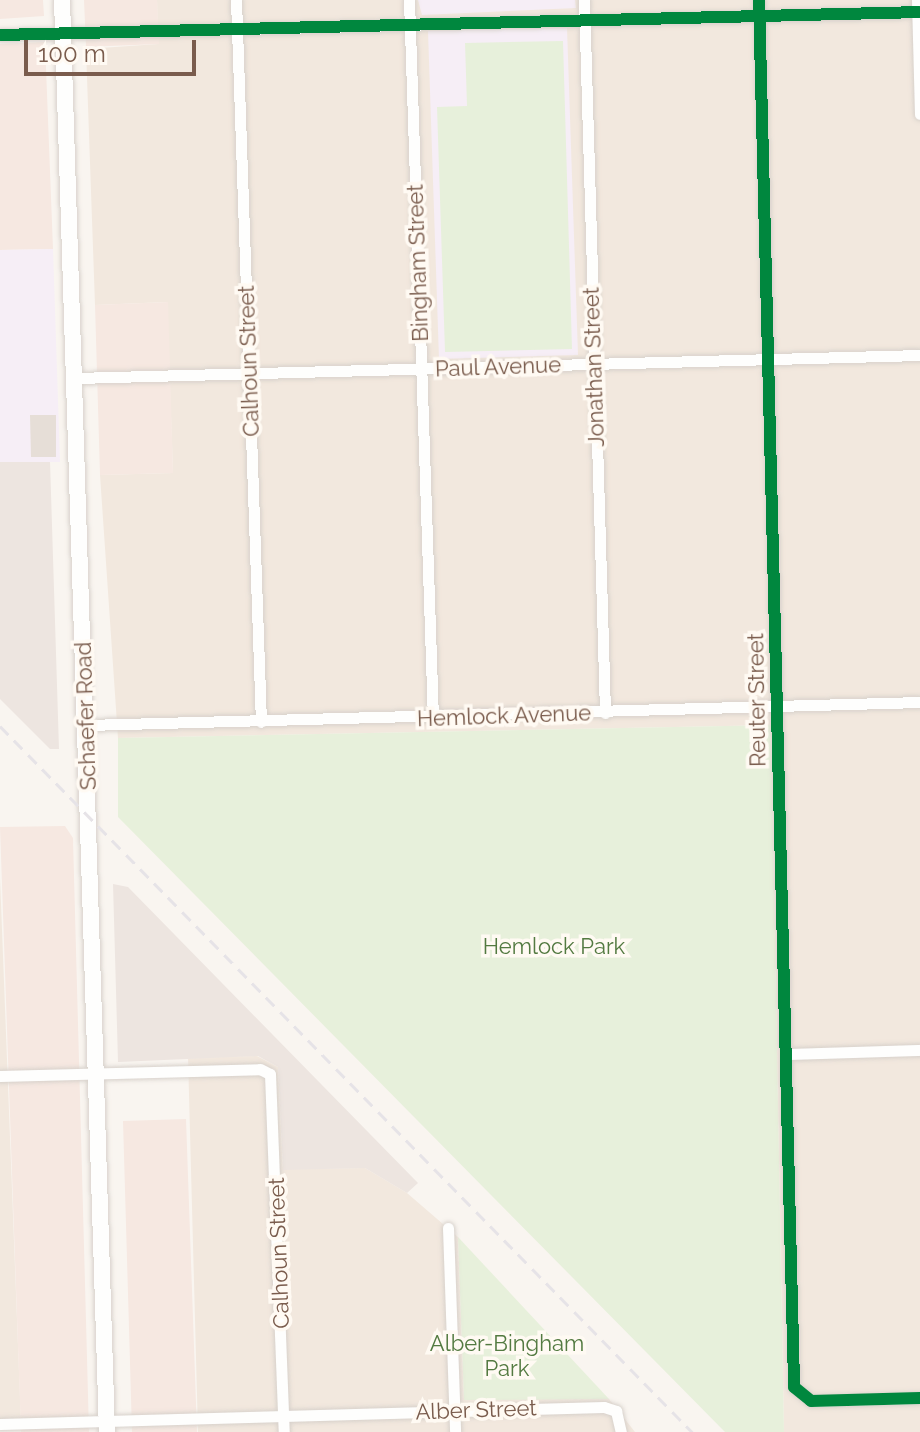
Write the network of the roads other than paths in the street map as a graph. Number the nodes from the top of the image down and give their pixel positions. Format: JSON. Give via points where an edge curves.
{"nodes":[{"id":1,"x":62,"y":0,"type":"edge"},
{"id":2,"x":236,"y":0,"type":"edge"},
{"id":3,"x":409,"y":0,"type":"edge"},
{"id":4,"x":584,"y":0,"type":"edge"},
{"id":5,"x":759,"y":0,"type":"edge"},
{"id":6,"x":918,"y":8,"type":"edge"},
{"id":7,"x":760,"y":15,"type":"junction"},
{"id":8,"x":584,"y":20,"type":"junction"},
{"id":9,"x":410,"y":24,"type":"junction"},
{"id":10,"x":237,"y":29,"type":"junction"},
{"id":11,"x":63,"y":33,"type":"junction"},
{"id":12,"x":0,"y":35,"type":"edge"},
{"id":13,"x":920,"y":114,"type":"edge"},
{"id":14,"x":920,"y":355,"type":"edge"},
{"id":15,"x":769,"y":360,"type":"junction"},
{"id":16,"x":594,"y":364,"type":"junction"},
{"id":17,"x":422,"y":369,"type":"junction"},
{"id":18,"x":250,"y":373,"type":"junction"},
{"id":19,"x":76,"y":378,"type":"junction"},
{"id":20,"x":920,"y":702,"type":"edge"},
{"id":21,"x":778,"y":706,"type":"junction"},
{"id":22,"x":605,"y":713,"type":"junction"},
{"id":23,"x":433,"y":718,"type":"junction"},
{"id":24,"x":261,"y":722,"type":"junction"},
{"id":25,"x":87,"y":725,"type":"junction"},
{"id":26,"x":920,"y":1050,"type":"edge"},
{"id":27,"x":786,"y":1054,"type":"junction"},
{"id":28,"x":96,"y":1074,"type":"junction"},
{"id":29,"x":0,"y":1076,"type":"edge"},
{"id":30,"x":448,"y":1228,"type":"dead end"},
{"id":31,"x":920,"y":1398,"type":"edge"},
{"id":32,"x":454,"y":1411,"type":"junction"},
{"id":33,"x":283,"y":1416,"type":"junction"},
{"id":34,"x":0,"y":1424,"type":"edge"},
{"id":35,"x":107,"y":1427,"type":"edge"},
{"id":36,"x":284,"y":1432,"type":"edge"},
{"id":37,"x":455,"y":1432,"type":"edge"},
{"id":38,"x":621,"y":1432,"type":"edge"}],
"edges":[{"from":1,"to":11,"type":"main road","name":"Schaefer Road"},
{"from":2,"to":10,"type":"street","name":"Calhoun Street"},
{"from":3,"to":9,"type":"street","name":"Bingham Street"},
{"from":4,"to":8,"type":"street","name":"Jonathan Street"},
{"from":5,"to":7,"type":"street","name":"Reuter Street"},
{"from":6,"to":7,"type":"street"},
{"from":6,"to":13,"type":"street"},
{"from":7,"to":8,"type":"street"},
{"from":7,"to":15,"type":"street","name":"Reuter Street"},
{"from":8,"to":9,"type":"street"},
{"from":8,"to":16,"type":"street","name":"Jonathan Street"},
{"from":9,"to":10,"type":"street"},
{"from":9,"to":17,"type":"street","name":"Bingham Street"},
{"from":10,"to":11,"type":"street"},
{"from":10,"to":18,"type":"street","name":"Calhoun Street"},
{"from":11,"to":12,"type":"street"},
{"from":11,"to":19,"type":"main road","name":"Schaefer Road"},
{"from":14,"to":15,"type":"street","name":"Paul Avenue"},
{"from":15,"to":16,"type":"street","name":"Paul Avenue"},
{"from":15,"to":21,"type":"street","name":"Reuter Street"},
{"from":16,"to":17,"type":"street","name":"Paul Avenue"},
{"from":16,"to":22,"type":"street","name":"Jonathan Street"},
{"from":17,"to":18,"type":"street","name":"Paul Avenue"},
{"from":17,"to":23,"type":"street","name":"Bingham Street"},
{"from":18,"to":19,"type":"street","name":"Paul Avenue"},
{"from":18,"to":24,"type":"street","name":"Calhoun Street"},
{"from":19,"to":25,"type":"main road","name":"Schaefer Road"},
{"from":20,"to":21,"type":"street","name":"Hemlock Avenue"},
{"from":21,"to":22,"type":"street","name":"Hemlock Avenue"},
{"from":21,"to":27,"type":"street","name":"Reuter Street"},
{"from":22,"to":23,"type":"street","name":"Hemlock Avenue"},
{"from":23,"to":24,"type":"street","name":"Hemlock Avenue"},
{"from":24,"to":25,"type":"street","name":"Hemlock Avenue"},
{"from":25,"to":28,"type":"main road","name":"Schaefer Road"},
{"from":26,"to":27,"type":"street"},
{"from":27,"to":31,"type":"street","name":"Reuter Street","via":[[794,1387],[800,1396]]},
{"from":28,"to":29,"type":"street"},
{"from":28,"to":33,"type":"street","name":"Calhoun Street","via":[[260,1069],[270,1074]]},
{"from":28,"to":35,"type":"main road","name":"Schaefer Road"},
{"from":30,"to":32,"type":"street"},
{"from":32,"to":33,"type":"street","name":"Alber Street"},
{"from":32,"to":37,"type":"street"},
{"from":32,"to":38,"type":"street","name":"Alber Street","via":[[616,1411]]},
{"from":33,"to":35,"type":"street","name":"Alber Street"},
{"from":33,"to":36,"type":"street","name":"Calhoun Street"},
{"from":34,"to":35,"type":"street","name":"Alber Street"}]}
